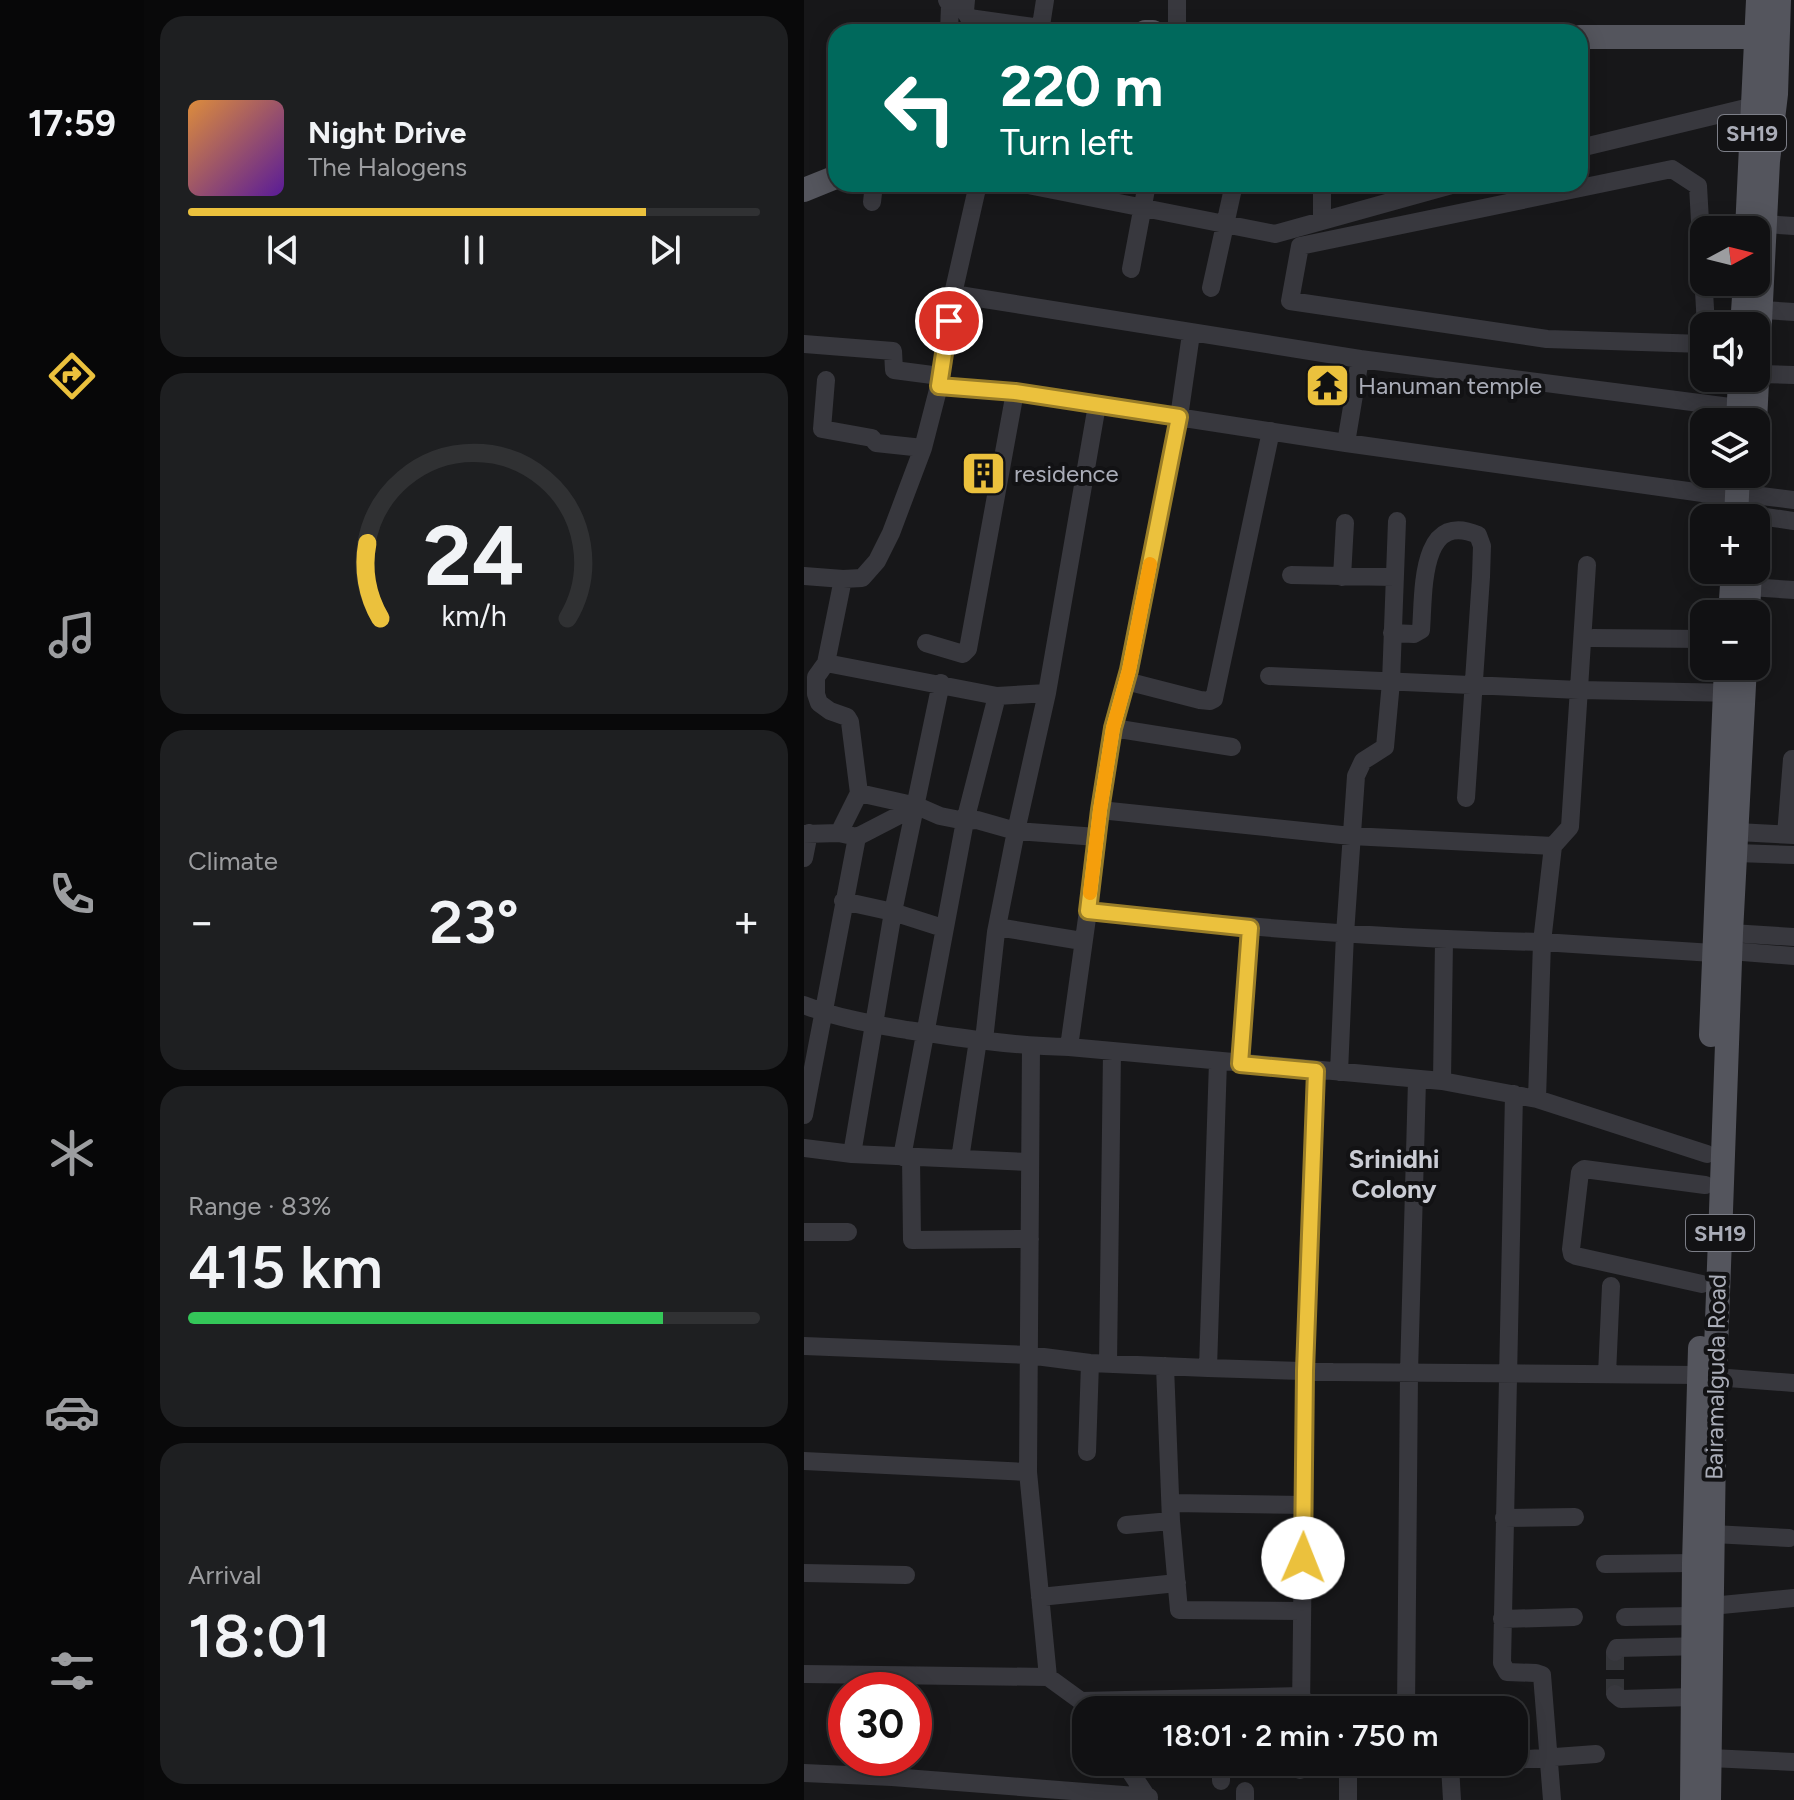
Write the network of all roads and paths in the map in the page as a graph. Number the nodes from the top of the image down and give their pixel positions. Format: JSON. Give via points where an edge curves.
{"nodes":[{"id":1,"x":947,"y":0,"type":"edge"},
{"id":2,"x":966,"y":0,"type":"edge"},
{"id":3,"x":1045,"y":0,"type":"edge"},
{"id":4,"x":1177,"y":0,"type":"edge"},
{"id":5,"x":1758,"y":0,"type":"edge"},
{"id":6,"x":1779,"y":0,"type":"edge"},
{"id":7,"x":949,"y":24,"type":"edge"},
{"id":8,"x":1004,"y":24,"type":"edge"},
{"id":9,"x":1041,"y":24,"type":"edge"},
{"id":10,"x":1177,"y":24,"type":"edge"},
{"id":11,"x":1776,"y":34,"type":"edge"},
{"id":12,"x":1588,"y":37,"type":"edge"},
{"id":13,"x":1785,"y":91,"type":"edge"},
{"id":14,"x":1754,"y":106,"type":"junction"},
{"id":15,"x":1588,"y":146,"type":"edge"},
{"id":16,"x":828,"y":180,"type":"edge"},
{"id":17,"x":1588,"y":186,"type":"edge"},
{"id":18,"x":804,"y":190,"type":"edge"},
{"id":19,"x":976,"y":192,"type":"edge"},
{"id":20,"x":1084,"y":192,"type":"edge"},
{"id":21,"x":1145,"y":192,"type":"edge"},
{"id":22,"x":1233,"y":192,"type":"edge"},
{"id":23,"x":1322,"y":192,"type":"edge"},
{"id":24,"x":1408,"y":192,"type":"edge"},
{"id":25,"x":1561,"y":192,"type":"edge"},
{"id":26,"x":1142,"y":208,"type":"junction"},
{"id":27,"x":1756,"y":216,"type":"edge"},
{"id":28,"x":1758,"y":216,"type":"edge"},
{"id":29,"x":1322,"y":221,"type":"junction"},
{"id":30,"x":1227,"y":225,"type":"junction"},
{"id":31,"x":1794,"y":226,"type":"edge"},
{"id":32,"x":1770,"y":227,"type":"edge"},
{"id":33,"x":1131,"y":269,"type":"dead end"},
{"id":34,"x":1211,"y":288,"type":"dead end"},
{"id":35,"x":953,"y":294,"type":"junction"},
{"id":36,"x":1705,"y":312,"type":"edge"},
{"id":37,"x":1794,"y":312,"type":"edge"},
{"id":38,"x":1770,"y":316,"type":"edge"},
{"id":39,"x":1191,"y":334,"type":"junction"},
{"id":40,"x":804,"y":344,"type":"edge"},
{"id":41,"x":1690,"y":344,"type":"edge"},
{"id":42,"x":1360,"y":359,"type":"junction"},
{"id":43,"x":1794,"y":375,"type":"edge"},
{"id":44,"x":1770,"y":376,"type":"edge"},
{"id":45,"x":826,"y":380,"type":"dead end"},
{"id":46,"x":940,"y":381,"type":"junction"},
{"id":47,"x":1015,"y":392,"type":"junction"},
{"id":48,"x":1097,"y":405,"type":"junction"},
{"id":49,"x":1690,"y":409,"type":"edge"},
{"id":50,"x":1179,"y":417,"type":"junction"},
{"id":51,"x":1271,"y":431,"type":"junction"},
{"id":52,"x":1346,"y":443,"type":"junction"},
{"id":53,"x":923,"y":448,"type":"junction"},
{"id":54,"x":1746,"y":499,"type":"edge"},
{"id":55,"x":1794,"y":500,"type":"edge"},
{"id":56,"x":1397,"y":521,"type":"dead end"},
{"id":57,"x":1794,"y":521,"type":"edge"},
{"id":58,"x":1345,"y":523,"type":"dead end"},
{"id":59,"x":1587,"y":565,"type":"dead end"},
{"id":60,"x":1291,"y":575,"type":"dead end"},
{"id":61,"x":804,"y":576,"type":"edge"},
{"id":62,"x":1342,"y":577,"type":"junction"},
{"id":63,"x":1394,"y":577,"type":"junction"},
{"id":64,"x":843,"y":579,"type":"junction"},
{"id":65,"x":1770,"y":583,"type":"edge"},
{"id":66,"x":1794,"y":590,"type":"edge"},
{"id":67,"x":1392,"y":633,"type":"junction"},
{"id":68,"x":1593,"y":638,"type":"dead end"},
{"id":69,"x":1690,"y":639,"type":"edge"},
{"id":70,"x":926,"y":643,"type":"dead end"},
{"id":71,"x":826,"y":663,"type":"junction"},
{"id":72,"x":1269,"y":676,"type":"dead end"},
{"id":73,"x":1730,"y":680,"type":"edge"},
{"id":74,"x":1739,"y":680,"type":"edge"},
{"id":75,"x":1126,"y":681,"type":"junction"},
{"id":76,"x":1391,"y":682,"type":"junction"},
{"id":77,"x":941,"y":683,"type":"junction"},
{"id":78,"x":1475,"y":686,"type":"junction"},
{"id":79,"x":1579,"y":690,"type":"junction"},
{"id":80,"x":1047,"y":693,"type":"junction"},
{"id":81,"x":1734,"y":693,"type":"junction"},
{"id":82,"x":997,"y":696,"type":"junction"},
{"id":83,"x":1113,"y":728,"type":"junction"},
{"id":84,"x":1232,"y":747,"type":"dead end"},
{"id":85,"x":1794,"y":759,"type":"edge"},
{"id":86,"x":859,"y":793,"type":"junction"},
{"id":87,"x":1466,"y":798,"type":"dead end"},
{"id":88,"x":917,"y":806,"type":"junction"},
{"id":89,"x":1100,"y":810,"type":"junction"},
{"id":90,"x":965,"y":821,"type":"junction"},
{"id":91,"x":1016,"y":831,"type":"junction"},
{"id":92,"x":806,"y":834,"type":"edge"},
{"id":93,"x":848,"y":835,"type":"junction"},
{"id":94,"x":1790,"y":835,"type":"edge"},
{"id":95,"x":1351,"y":836,"type":"junction"},
{"id":96,"x":1097,"y":837,"type":"junction"},
{"id":97,"x":1737,"y":842,"type":"junction"},
{"id":98,"x":1553,"y":846,"type":"junction"},
{"id":99,"x":1794,"y":855,"type":"edge"},
{"id":100,"x":804,"y":858,"type":"edge"},
{"id":101,"x":843,"y":901,"type":"junction"},
{"id":102,"x":1088,"y":911,"type":"junction"},
{"id":103,"x":893,"y":912,"type":"junction"},
{"id":104,"x":997,"y":927,"type":"junction"},
{"id":105,"x":943,"y":928,"type":"junction"},
{"id":106,"x":1250,"y":928,"type":"junction"},
{"id":107,"x":1345,"y":934,"type":"junction"},
{"id":108,"x":1794,"y":937,"type":"edge"},
{"id":109,"x":1082,"y":941,"type":"junction"},
{"id":110,"x":1444,"y":941,"type":"junction"},
{"id":111,"x":1542,"y":942,"type":"junction"},
{"id":112,"x":1725,"y":946,"type":"junction"},
{"id":113,"x":1794,"y":956,"type":"edge"},
{"id":114,"x":813,"y":1009,"type":"edge"},
{"id":115,"x":873,"y":1024,"type":"junction"},
{"id":116,"x":924,"y":1032,"type":"junction"},
{"id":117,"x":981,"y":1040,"type":"junction"},
{"id":118,"x":1031,"y":1046,"type":"junction"},
{"id":119,"x":1069,"y":1047,"type":"junction"},
{"id":120,"x":1112,"y":1051,"type":"junction"},
{"id":121,"x":1218,"y":1061,"type":"junction"},
{"id":122,"x":1240,"y":1064,"type":"junction"},
{"id":123,"x":1316,"y":1071,"type":"junction"},
{"id":124,"x":1339,"y":1072,"type":"junction"},
{"id":125,"x":1417,"y":1080,"type":"junction"},
{"id":126,"x":1442,"y":1081,"type":"junction"},
{"id":127,"x":1514,"y":1094,"type":"junction"},
{"id":128,"x":1537,"y":1099,"type":"junction"},
{"id":129,"x":804,"y":1115,"type":"edge"},
{"id":130,"x":804,"y":1148,"type":"edge"},
{"id":131,"x":852,"y":1154,"type":"junction"},
{"id":132,"x":1707,"y":1154,"type":"junction"},
{"id":133,"x":907,"y":1157,"type":"junction"},
{"id":134,"x":960,"y":1159,"type":"junction"},
{"id":135,"x":1028,"y":1162,"type":"junction"},
{"id":136,"x":1705,"y":1185,"type":"junction"},
{"id":137,"x":804,"y":1232,"type":"edge"},
{"id":138,"x":848,"y":1232,"type":"dead end"},
{"id":139,"x":1030,"y":1239,"type":"junction"},
{"id":140,"x":1702,"y":1284,"type":"junction"},
{"id":141,"x":1611,"y":1286,"type":"dead end"},
{"id":142,"x":804,"y":1346,"type":"edge"},
{"id":143,"x":1028,"y":1355,"type":"junction"},
{"id":144,"x":1099,"y":1364,"type":"junction"},
{"id":145,"x":1165,"y":1366,"type":"junction"},
{"id":146,"x":1208,"y":1368,"type":"junction"},
{"id":147,"x":1305,"y":1371,"type":"junction"},
{"id":148,"x":1409,"y":1373,"type":"junction"},
{"id":149,"x":1508,"y":1373,"type":"junction"},
{"id":150,"x":1607,"y":1374,"type":"junction"},
{"id":151,"x":1707,"y":1376,"type":"junction"},
{"id":152,"x":1794,"y":1383,"type":"edge"},
{"id":153,"x":1087,"y":1452,"type":"dead end"},
{"id":154,"x":804,"y":1461,"type":"edge"},
{"id":155,"x":1028,"y":1472,"type":"junction"},
{"id":156,"x":1304,"y":1505,"type":"junction"},
{"id":157,"x":1171,"y":1512,"type":"junction"},
{"id":158,"x":1575,"y":1517,"type":"dead end"},
{"id":159,"x":1504,"y":1518,"type":"junction"},
{"id":160,"x":1126,"y":1525,"type":"dead end"},
{"id":161,"x":1713,"y":1534,"type":"junction"},
{"id":162,"x":1789,"y":1538,"type":"dead end"},
{"id":163,"x":1694,"y":1563,"type":"junction"},
{"id":164,"x":1605,"y":1564,"type":"dead end"},
{"id":165,"x":804,"y":1573,"type":"edge"},
{"id":166,"x":906,"y":1575,"type":"dead end"},
{"id":167,"x":1177,"y":1583,"type":"junction"},
{"id":168,"x":1040,"y":1597,"type":"junction"},
{"id":169,"x":1794,"y":1598,"type":"edge"},
{"id":170,"x":1302,"y":1611,"type":"junction"},
{"id":171,"x":1702,"y":1611,"type":"junction"},
{"id":172,"x":1574,"y":1617,"type":"dead end"},
{"id":173,"x":1625,"y":1617,"type":"dead end"},
{"id":174,"x":1502,"y":1619,"type":"junction"},
{"id":175,"x":1702,"y":1646,"type":"junction"},
{"id":176,"x":1615,"y":1652,"type":"dead end"},
{"id":177,"x":804,"y":1674,"type":"edge"},
{"id":178,"x":1048,"y":1677,"type":"junction"},
{"id":179,"x":1615,"y":1694,"type":"dead end"},
{"id":180,"x":1072,"y":1696,"type":"edge"},
{"id":181,"x":1302,"y":1696,"type":"edge"},
{"id":182,"x":1406,"y":1696,"type":"edge"},
{"id":183,"x":1692,"y":1697,"type":"junction"},
{"id":184,"x":1596,"y":1754,"type":"dead end"},
{"id":185,"x":1548,"y":1757,"type":"junction"},
{"id":186,"x":1710,"y":1758,"type":"junction"},
{"id":187,"x":1528,"y":1759,"type":"edge"},
{"id":188,"x":1794,"y":1762,"type":"edge"},
{"id":189,"x":804,"y":1773,"type":"edge"},
{"id":190,"x":1133,"y":1776,"type":"edge"},
{"id":191,"x":1348,"y":1776,"type":"edge"},
{"id":192,"x":1451,"y":1776,"type":"edge"},
{"id":193,"x":1149,"y":1799,"type":"edge"},
{"id":194,"x":1348,"y":1800,"type":"edge"},
{"id":195,"x":1452,"y":1800,"type":"edge"},
{"id":196,"x":1552,"y":1800,"type":"edge"},
{"id":197,"x":1692,"y":1800,"type":"edge"},
{"id":198,"x":1709,"y":1800,"type":"edge"}],
"edges":[{"from":1,"to":7,"type":"street"},
{"from":2,"to":8,"type":"street","via":[[969,18]]},
{"from":3,"to":9,"type":"street"},
{"from":4,"to":10,"type":"street"},
{"from":5,"to":11,"type":"main road","number":"SH19"},
{"from":6,"to":11,"type":"main road","number":"SH19"},
{"from":11,"to":12,"type":"main road"},
{"from":11,"to":13,"type":"main road","number":"SH19"},
{"from":11,"to":14,"type":"main road","number":"SH19"},
{"from":13,"to":28,"type":"main road","number":"SH19"},
{"from":14,"to":15,"type":"street"},
{"from":14,"to":27,"type":"main road","number":"SH19"},
{"from":16,"to":18,"type":"main road"},
{"from":17,"to":36,"type":"street","via":[[1672,169],[1698,186]]},
{"from":19,"to":35,"type":"street"},
{"from":20,"to":26,"type":"street"},
{"from":21,"to":26,"type":"street"},
{"from":22,"to":30,"type":"street"},
{"from":23,"to":29,"type":"street"},
{"from":24,"to":29,"type":"street"},
{"from":25,"to":41,"type":"street","via":[[1300,246],[1290,301],[1547,339]]},
{"from":26,"to":30,"type":"street"},
{"from":26,"to":33,"type":"street"},
{"from":29,"to":30,"type":"street","via":[[1275,234]]},
{"from":30,"to":34,"type":"street"},
{"from":31,"to":32,"type":"street"},
{"from":35,"to":39,"type":"street"},
{"from":35,"to":46,"type":"street"},
{"from":37,"to":38,"type":"street"},
{"from":39,"to":42,"type":"street"},
{"from":39,"to":50,"type":"street"},
{"from":40,"to":46,"type":"street","via":[[893,351],[894,370]]},
{"from":42,"to":49,"type":"street"},
{"from":42,"to":52,"type":"street"},
{"from":43,"to":44,"type":"street"},
{"from":45,"to":53,"type":"street","via":[[822,429]]},
{"from":46,"to":47,"type":"street"},
{"from":46,"to":53,"type":"street"},
{"from":47,"to":48,"type":"street"},
{"from":47,"to":70,"type":"street","via":[[968,649],[963,654]]},
{"from":48,"to":50,"type":"street"},
{"from":48,"to":80,"type":"street"},
{"from":50,"to":51,"type":"street"},
{"from":50,"to":75,"type":"street"},
{"from":51,"to":52,"type":"street"},
{"from":51,"to":75,"type":"street","via":[[1214,699]]},
{"from":52,"to":54,"type":"street"},
{"from":53,"to":64,"type":"street","via":[[877,561],[862,578]]},
{"from":54,"to":55,"type":"street"},
{"from":54,"to":57,"type":"street"},
{"from":56,"to":63,"type":"street"},
{"from":58,"to":62,"type":"street"},
{"from":59,"to":79,"type":"street"},
{"from":60,"to":62,"type":"street"},
{"from":61,"to":64,"type":"street"},
{"from":62,"to":63,"type":"street"},
{"from":63,"to":67,"type":"street"},
{"from":64,"to":71,"type":"street"},
{"from":65,"to":66,"type":"street"},
{"from":67,"to":76,"type":"street"},
{"from":67,"to":78,"type":"street","via":[[1421,630],[1427,566],[1439,537],[1450,531],[1478,535],[1482,546]]},
{"from":68,"to":69,"type":"street"},
{"from":71,"to":77,"type":"street"},
{"from":71,"to":86,"type":"street","via":[[816,677],[816,694],[819,703],[850,722]]},
{"from":72,"to":76,"type":"street"},
{"from":73,"to":81,"type":"main road","name":"Bairamalguda Road","number":"SH19"},
{"from":74,"to":81,"type":"main road","name":"Bairamalguda Road","number":"SH19"},
{"from":75,"to":83,"type":"street"},
{"from":76,"to":78,"type":"street"},
{"from":76,"to":95,"type":"street","via":[[1385,747],[1363,761],[1356,776]]},
{"from":77,"to":82,"type":"street"},
{"from":77,"to":88,"type":"street"},
{"from":78,"to":79,"type":"street"},
{"from":78,"to":87,"type":"street"},
{"from":79,"to":81,"type":"street"},
{"from":79,"to":98,"type":"street","via":[[1570,827]]},
{"from":80,"to":82,"type":"street"},
{"from":80,"to":91,"type":"street"},
{"from":81,"to":97,"type":"main road","name":"Bairamalguda Road","number":"SH19"},
{"from":81,"to":112,"type":"main road","name":"Bairamalguda Road","number":"SH19"},
{"from":82,"to":90,"type":"street"},
{"from":83,"to":84,"type":"street"},
{"from":83,"to":89,"type":"street"},
{"from":85,"to":94,"type":"street"},
{"from":86,"to":88,"type":"street"},
{"from":86,"to":93,"type":"street"},
{"from":88,"to":90,"type":"street"},
{"from":88,"to":93,"type":"street"},
{"from":88,"to":103,"type":"street"},
{"from":89,"to":95,"type":"street"},
{"from":89,"to":96,"type":"street"},
{"from":90,"to":91,"type":"street"},
{"from":90,"to":105,"type":"street"},
{"from":91,"to":96,"type":"street"},
{"from":91,"to":104,"type":"street"},
{"from":92,"to":93,"type":"street"},
{"from":92,"to":100,"type":"street"},
{"from":93,"to":101,"type":"street"},
{"from":94,"to":97,"type":"street"},
{"from":95,"to":98,"type":"street"},
{"from":95,"to":107,"type":"street"},
{"from":96,"to":102,"type":"street"},
{"from":97,"to":99,"type":"street"},
{"from":97,"to":112,"type":"main road","name":"Bairamalguda Road","number":"SH19"},
{"from":98,"to":111,"type":"street"},
{"from":101,"to":103,"type":"street"},
{"from":101,"to":114,"type":"street"},
{"from":102,"to":106,"type":"street"},
{"from":102,"to":109,"type":"street"},
{"from":103,"to":105,"type":"street"},
{"from":103,"to":115,"type":"street"},
{"from":104,"to":109,"type":"street"},
{"from":104,"to":117,"type":"street"},
{"from":105,"to":116,"type":"street"},
{"from":106,"to":107,"type":"street"},
{"from":106,"to":122,"type":"street"},
{"from":107,"to":110,"type":"street"},
{"from":107,"to":124,"type":"street"},
{"from":108,"to":112,"type":"street"},
{"from":109,"to":119,"type":"street"},
{"from":110,"to":111,"type":"street"},
{"from":110,"to":126,"type":"street"},
{"from":111,"to":112,"type":"street"},
{"from":111,"to":128,"type":"street"},
{"from":112,"to":113,"type":"street"},
{"from":112,"to":132,"type":"main road","name":"Bairamalguda Road","number":"SH19"},
{"from":112,"to":151,"type":"main road","name":"Bairamalguda Road","number":"SH19"},
{"from":114,"to":115,"type":"street"},
{"from":114,"to":129,"type":"street"},
{"from":115,"to":116,"type":"street"},
{"from":115,"to":131,"type":"street"},
{"from":116,"to":117,"type":"street"},
{"from":116,"to":133,"type":"street"},
{"from":117,"to":118,"type":"street"},
{"from":117,"to":134,"type":"street"},
{"from":118,"to":119,"type":"street"},
{"from":118,"to":135,"type":"street"},
{"from":119,"to":120,"type":"street"},
{"from":120,"to":121,"type":"street"},
{"from":120,"to":144,"type":"street"},
{"from":121,"to":122,"type":"street"},
{"from":121,"to":146,"type":"street"},
{"from":122,"to":123,"type":"street"},
{"from":123,"to":124,"type":"street"},
{"from":123,"to":147,"type":"street"},
{"from":124,"to":125,"type":"street"},
{"from":125,"to":126,"type":"street"},
{"from":125,"to":148,"type":"street"},
{"from":126,"to":127,"type":"street"},
{"from":127,"to":128,"type":"street"},
{"from":127,"to":149,"type":"street"},
{"from":128,"to":132,"type":"street"},
{"from":130,"to":131,"type":"street"},
{"from":131,"to":133,"type":"street"},
{"from":132,"to":136,"type":"main road","name":"Bairamalguda Road","number":"SH19"},
{"from":133,"to":134,"type":"street"},
{"from":133,"to":139,"type":"street","via":[[912,1240]]},
{"from":134,"to":135,"type":"street"},
{"from":135,"to":139,"type":"street"},
{"from":136,"to":140,"type":"main road","name":"Bairamalguda Road","number":"SH19"},
{"from":136,"to":140,"type":"street","via":[[1584,1169],[1571,1249],[1576,1256]]},
{"from":137,"to":138,"type":"street"},
{"from":139,"to":143,"type":"street"},
{"from":140,"to":151,"type":"main road","name":"Bairamalguda Road","number":"SH19"},
{"from":141,"to":150,"type":"street"},
{"from":142,"to":143,"type":"street"},
{"from":143,"to":144,"type":"street"},
{"from":143,"to":155,"type":"street"},
{"from":144,"to":145,"type":"street"},
{"from":144,"to":153,"type":"street"},
{"from":145,"to":146,"type":"street"},
{"from":145,"to":157,"type":"street"},
{"from":146,"to":147,"type":"street"},
{"from":147,"to":148,"type":"street"},
{"from":147,"to":156,"type":"street"},
{"from":148,"to":149,"type":"street"},
{"from":148,"to":182,"type":"street"},
{"from":149,"to":150,"type":"street"},
{"from":149,"to":159,"type":"street"},
{"from":150,"to":151,"type":"street"},
{"from":151,"to":152,"type":"street"},
{"from":151,"to":161,"type":"main road","name":"Bairamalguda Road","number":"SH19"},
{"from":151,"to":163,"type":"main road","name":"Bairamalguda Road","number":"SH19"},
{"from":154,"to":155,"type":"street"},
{"from":155,"to":168,"type":"street"},
{"from":156,"to":157,"type":"street"},
{"from":156,"to":170,"type":"street"},
{"from":157,"to":160,"type":"street"},
{"from":157,"to":167,"type":"street"},
{"from":158,"to":159,"type":"street"},
{"from":159,"to":174,"type":"street"},
{"from":161,"to":162,"type":"street"},
{"from":161,"to":171,"type":"main road","name":"Bairamalguda Road","number":"SH19"},
{"from":163,"to":164,"type":"street"},
{"from":163,"to":171,"type":"main road","name":"Bairamalguda Road","number":"SH19"},
{"from":165,"to":166,"type":"street"},
{"from":167,"to":168,"type":"street"},
{"from":167,"to":170,"type":"street","via":[[1179,1610]]},
{"from":168,"to":178,"type":"street"},
{"from":169,"to":171,"type":"street"},
{"from":170,"to":181,"type":"street"},
{"from":171,"to":173,"type":"street"},
{"from":171,"to":175,"type":"main road","name":"Bairamalguda Road","number":"SH19"},
{"from":172,"to":174,"type":"street"},
{"from":174,"to":185,"type":"street","via":[[1504,1668],[1514,1674],[1542,1675]]},
{"from":175,"to":176,"type":"street"},
{"from":175,"to":183,"type":"main road","name":"Bairamalguda Road","number":"SH19"},
{"from":175,"to":186,"type":"main road","name":"Bairamalguda Road","number":"SH19"},
{"from":177,"to":178,"type":"street"},
{"from":178,"to":180,"type":"street"},
{"from":179,"to":183,"type":"street","via":[[1621,1699]]},
{"from":183,"to":197,"type":"main road","name":"Bairamalguda Road","number":"SH19"},
{"from":184,"to":185,"type":"street"},
{"from":185,"to":187,"type":"street"},
{"from":185,"to":196,"type":"street"},
{"from":186,"to":188,"type":"street"},
{"from":186,"to":198,"type":"main road","name":"Bairamalguda Road","number":"SH19"},
{"from":189,"to":193,"type":"street"},
{"from":190,"to":193,"type":"street"},
{"from":191,"to":194,"type":"street"},
{"from":192,"to":195,"type":"street"}]}
